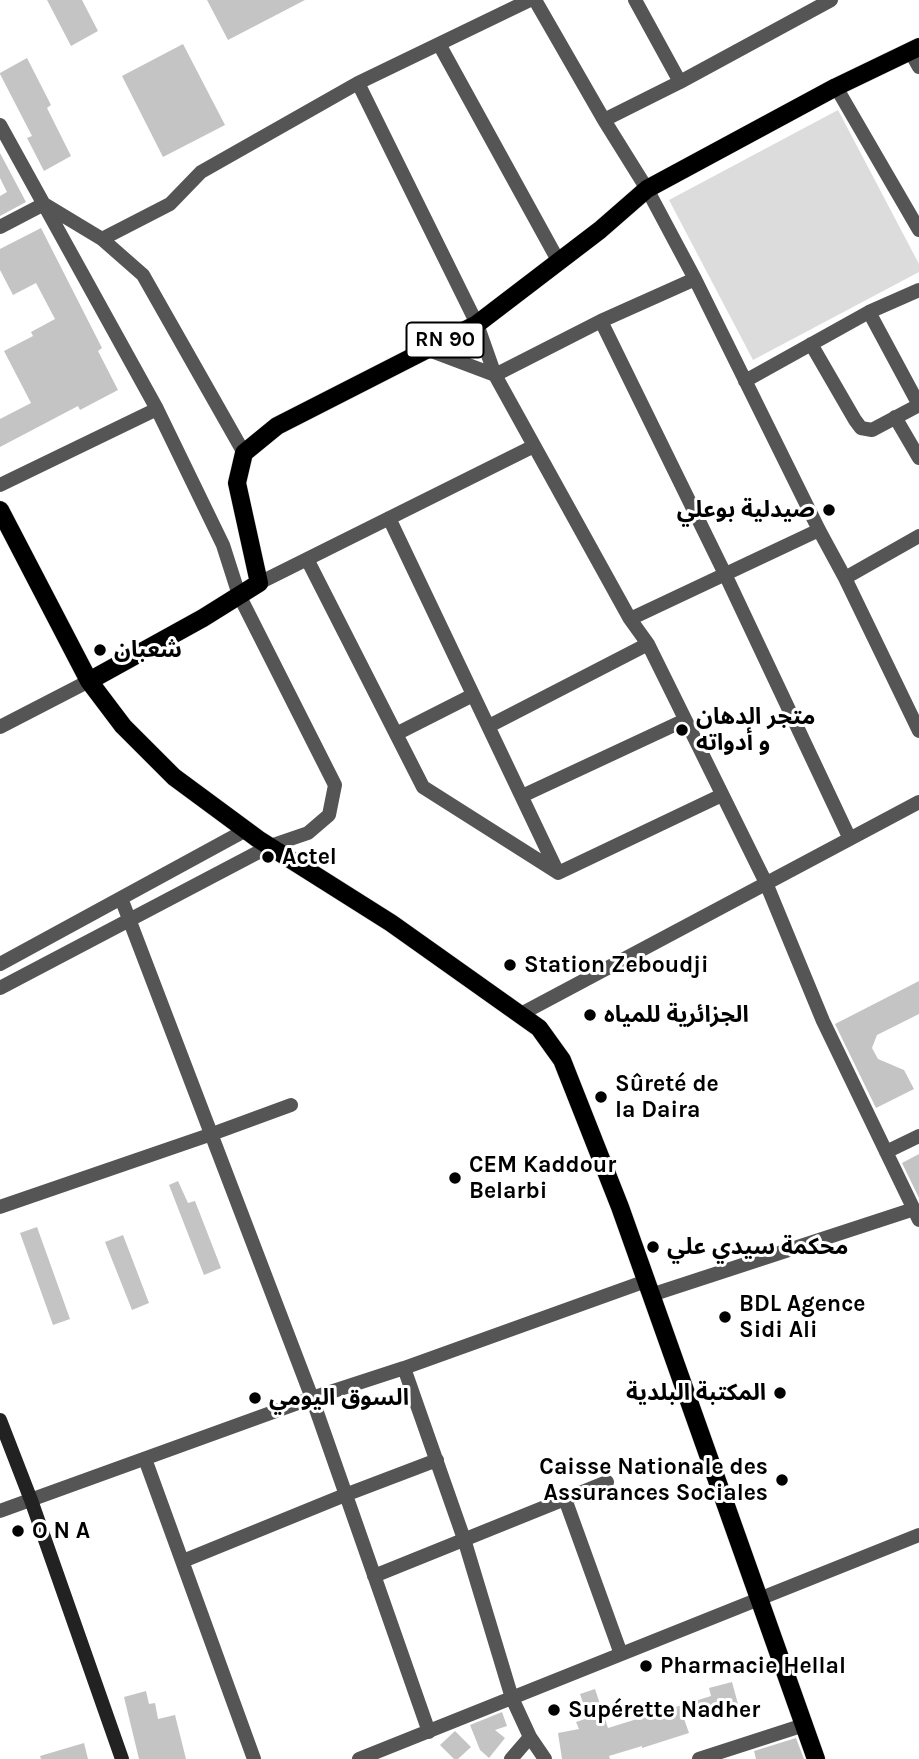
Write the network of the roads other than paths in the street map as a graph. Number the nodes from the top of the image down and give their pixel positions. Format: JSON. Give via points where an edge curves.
{"nodes":[{"id":1,"x":533,"y":0,"type":"edge"},
{"id":2,"x":635,"y":0,"type":"edge"},
{"id":3,"x":831,"y":0,"type":"edge"},
{"id":4,"x":439,"y":44,"type":"junction"},
{"id":5,"x":916,"y":55,"type":"edge"},
{"id":6,"x":680,"y":82,"type":"junction"},
{"id":7,"x":358,"y":83,"type":"junction"},
{"id":8,"x":836,"y":87,"type":"junction"},
{"id":9,"x":604,"y":120,"type":"junction"},
{"id":10,"x":0,"y":125,"type":"edge"},
{"id":11,"x":647,"y":189,"type":"junction"},
{"id":12,"x":44,"y":204,"type":"junction"},
{"id":13,"x":0,"y":227,"type":"edge"},
{"id":14,"x":919,"y":230,"type":"edge"},
{"id":15,"x":102,"y":239,"type":"junction"},
{"id":16,"x":559,"y":262,"type":"junction"},
{"id":17,"x":695,"y":279,"type":"junction"},
{"id":18,"x":919,"y":290,"type":"edge"},
{"id":19,"x":869,"y":312,"type":"junction"},
{"id":20,"x":601,"y":321,"type":"junction"},
{"id":21,"x":477,"y":324,"type":"junction"},
{"id":22,"x":811,"y":344,"type":"junction"},
{"id":23,"x":426,"y":349,"type":"junction"},
{"id":24,"x":495,"y":374,"type":"junction"},
{"id":25,"x":745,"y":381,"type":"junction"},
{"id":26,"x":919,"y":405,"type":"edge"},
{"id":27,"x":157,"y":409,"type":"junction"},
{"id":28,"x":895,"y":417,"type":"junction"},
{"id":29,"x":534,"y":446,"type":"junction"},
{"id":30,"x":244,"y":453,"type":"junction"},
{"id":31,"x":919,"y":458,"type":"edge"},
{"id":32,"x":0,"y":485,"type":"edge"},
{"id":33,"x":0,"y":510,"type":"edge"},
{"id":34,"x":389,"y":518,"type":"junction"},
{"id":35,"x":819,"y":530,"type":"junction"},
{"id":36,"x":919,"y":536,"type":"edge"},
{"id":37,"x":307,"y":559,"type":"junction"},
{"id":38,"x":725,"y":574,"type":"junction"},
{"id":39,"x":845,"y":578,"type":"junction"},
{"id":40,"x":259,"y":583,"type":"junction"},
{"id":41,"x":239,"y":595,"type":"junction"},
{"id":42,"x":630,"y":619,"type":"junction"},
{"id":43,"x":648,"y":644,"type":"junction"},
{"id":44,"x":89,"y":681,"type":"junction"},
{"id":45,"x":474,"y":695,"type":"junction"},
{"id":46,"x":685,"y":720,"type":"junction"},
{"id":47,"x":489,"y":726,"type":"junction"},
{"id":48,"x":0,"y":727,"type":"edge"},
{"id":49,"x":919,"y":731,"type":"edge"},
{"id":50,"x":396,"y":734,"type":"junction"},
{"id":51,"x":722,"y":795,"type":"junction"},
{"id":52,"x":522,"y":796,"type":"junction"},
{"id":53,"x":919,"y":802,"type":"edge"},
{"id":54,"x":246,"y":831,"type":"junction"},
{"id":55,"x":850,"y":838,"type":"junction"},
{"id":56,"x":270,"y":846,"type":"junction"},
{"id":57,"x":558,"y":873,"type":"junction"},
{"id":58,"x":766,"y":883,"type":"junction"},
{"id":59,"x":121,"y":898,"type":"junction"},
{"id":60,"x":129,"y":920,"type":"junction"},
{"id":61,"x":0,"y":964,"type":"edge"},
{"id":62,"x":0,"y":988,"type":"edge"},
{"id":63,"x":521,"y":1014,"type":"junction"},
{"id":64,"x":291,"y":1105,"type":"dead end"},
{"id":65,"x":212,"y":1134,"type":"junction"},
{"id":66,"x":919,"y":1136,"type":"edge"},
{"id":67,"x":886,"y":1152,"type":"junction"},
{"id":68,"x":0,"y":1207,"type":"edge"},
{"id":69,"x":916,"y":1215,"type":"edge"},
{"id":70,"x":649,"y":1288,"type":"junction"},
{"id":71,"x":404,"y":1368,"type":"junction"},
{"id":72,"x":312,"y":1398,"type":"junction"},
{"id":73,"x":0,"y":1420,"type":"edge"},
{"id":74,"x":145,"y":1459,"type":"junction"},
{"id":75,"x":437,"y":1460,"type":"junction"},
{"id":76,"x":607,"y":1482,"type":"dead end"},
{"id":77,"x":345,"y":1495,"type":"junction"},
{"id":78,"x":565,"y":1499,"type":"junction"},
{"id":79,"x":31,"y":1500,"type":"junction"},
{"id":80,"x":0,"y":1511,"type":"edge"},
{"id":81,"x":919,"y":1535,"type":"edge"},
{"id":82,"x":464,"y":1539,"type":"junction"},
{"id":83,"x":183,"y":1561,"type":"junction"},
{"id":84,"x":374,"y":1576,"type":"junction"},
{"id":85,"x":758,"y":1599,"type":"junction"},
{"id":86,"x":621,"y":1654,"type":"junction"},
{"id":87,"x":512,"y":1698,"type":"junction"},
{"id":88,"x":804,"y":1725,"type":"junction"},
{"id":89,"x":429,"y":1732,"type":"junction"},
{"id":90,"x":530,"y":1737,"type":"junction"},
{"id":91,"x":122,"y":1759,"type":"edge"},
{"id":92,"x":254,"y":1759,"type":"edge"},
{"id":93,"x":359,"y":1759,"type":"edge"},
{"id":94,"x":511,"y":1759,"type":"edge"},
{"id":95,"x":545,"y":1759,"type":"edge"},
{"id":96,"x":699,"y":1759,"type":"edge"},
{"id":97,"x":816,"y":1759,"type":"edge"}],
"edges":[{"from":1,"to":4,"type":"street"},
{"from":1,"to":9,"type":"street"},
{"from":2,"to":6,"type":"street"},
{"from":3,"to":6,"type":"street"},
{"from":4,"to":7,"type":"street"},
{"from":4,"to":16,"type":"street"},
{"from":5,"to":8,"type":"main road","number":"RN 90"},
{"from":6,"to":9,"type":"street"},
{"from":7,"to":15,"type":"street","via":[[201,172],[170,204]]},
{"from":7,"to":21,"type":"street"},
{"from":8,"to":11,"type":"main road","number":"RN 90"},
{"from":8,"to":14,"type":"street"},
{"from":9,"to":11,"type":"street"},
{"from":10,"to":12,"type":"street"},
{"from":11,"to":16,"type":"main road","number":"RN 90"},
{"from":11,"to":17,"type":"street"},
{"from":12,"to":13,"type":"street"},
{"from":12,"to":15,"type":"street"},
{"from":12,"to":27,"type":"street"},
{"from":15,"to":30,"type":"street","via":[[143,275]]},
{"from":16,"to":21,"type":"main road","number":"RN 90"},
{"from":17,"to":20,"type":"street"},
{"from":17,"to":25,"type":"street"},
{"from":18,"to":19,"type":"street"},
{"from":19,"to":22,"type":"street"},
{"from":19,"to":26,"type":"street"},
{"from":20,"to":24,"type":"street"},
{"from":20,"to":38,"type":"street"},
{"from":21,"to":23,"type":"main road","number":"RN 90"},
{"from":21,"to":24,"type":"street"},
{"from":22,"to":25,"type":"street"},
{"from":22,"to":28,"type":"street","via":[[861,428],[872,430]]},
{"from":23,"to":24,"type":"street"},
{"from":23,"to":30,"type":"main road","number":"RN 90","via":[[277,426]]},
{"from":24,"to":29,"type":"street"},
{"from":25,"to":35,"type":"street"},
{"from":26,"to":28,"type":"street"},
{"from":27,"to":32,"type":"street"},
{"from":27,"to":41,"type":"street","via":[[223,545]]},
{"from":28,"to":31,"type":"street"},
{"from":29,"to":34,"type":"street"},
{"from":29,"to":42,"type":"street"},
{"from":30,"to":40,"type":"main road","via":[[237,483]]},
{"from":33,"to":44,"type":"main road"},
{"from":34,"to":37,"type":"street"},
{"from":34,"to":45,"type":"street"},
{"from":35,"to":38,"type":"street"},
{"from":35,"to":39,"type":"street"},
{"from":36,"to":39,"type":"street"},
{"from":37,"to":40,"type":"street"},
{"from":37,"to":50,"type":"street"},
{"from":38,"to":42,"type":"street"},
{"from":38,"to":55,"type":"street"},
{"from":39,"to":49,"type":"street"},
{"from":40,"to":41,"type":"main road"},
{"from":41,"to":44,"type":"main road"},
{"from":41,"to":56,"type":"street","via":[[335,785],[329,815],[308,833]]},
{"from":42,"to":43,"type":"street"},
{"from":43,"to":46,"type":"street"},
{"from":43,"to":47,"type":"street"},
{"from":44,"to":48,"type":"street"},
{"from":44,"to":54,"type":"main road","via":[[123,726],[174,777]]},
{"from":45,"to":47,"type":"street"},
{"from":45,"to":50,"type":"street"},
{"from":46,"to":51,"type":"street"},
{"from":46,"to":52,"type":"street"},
{"from":47,"to":52,"type":"street"},
{"from":50,"to":57,"type":"street","via":[[423,787]]},
{"from":51,"to":57,"type":"street"},
{"from":51,"to":58,"type":"street"},
{"from":52,"to":57,"type":"street"},
{"from":53,"to":55,"type":"street"},
{"from":54,"to":56,"type":"main road"},
{"from":54,"to":59,"type":"street"},
{"from":55,"to":58,"type":"street"},
{"from":56,"to":60,"type":"street"},
{"from":56,"to":63,"type":"main road"},
{"from":58,"to":63,"type":"street"},
{"from":58,"to":67,"type":"street","via":[[823,1021]]},
{"from":59,"to":60,"type":"street"},
{"from":59,"to":61,"type":"street"},
{"from":60,"to":62,"type":"street"},
{"from":60,"to":65,"type":"street"},
{"from":63,"to":70,"type":"main road","via":[[539,1028],[562,1060]]},
{"from":64,"to":65,"type":"street"},
{"from":65,"to":68,"type":"street"},
{"from":65,"to":72,"type":"street"},
{"from":66,"to":67,"type":"street"},
{"from":67,"to":69,"type":"street"},
{"from":69,"to":70,"type":"street"},
{"from":70,"to":71,"type":"street"},
{"from":70,"to":85,"type":"main road"},
{"from":71,"to":72,"type":"street"},
{"from":71,"to":75,"type":"street"},
{"from":72,"to":74,"type":"street"},
{"from":72,"to":77,"type":"street"},
{"from":73,"to":79,"type":"main road"},
{"from":74,"to":79,"type":"street"},
{"from":74,"to":83,"type":"street"},
{"from":75,"to":77,"type":"street"},
{"from":75,"to":82,"type":"street"},
{"from":76,"to":78,"type":"street"},
{"from":77,"to":83,"type":"street"},
{"from":77,"to":84,"type":"street"},
{"from":78,"to":82,"type":"street"},
{"from":78,"to":86,"type":"street"},
{"from":79,"to":80,"type":"street"},
{"from":79,"to":91,"type":"main road"},
{"from":81,"to":85,"type":"street"},
{"from":82,"to":84,"type":"street"},
{"from":82,"to":87,"type":"street"},
{"from":83,"to":92,"type":"street"},
{"from":84,"to":89,"type":"street"},
{"from":85,"to":86,"type":"street"},
{"from":85,"to":88,"type":"main road"},
{"from":86,"to":87,"type":"street"},
{"from":87,"to":89,"type":"street"},
{"from":87,"to":90,"type":"street"},
{"from":88,"to":96,"type":"street"},
{"from":88,"to":97,"type":"main road"},
{"from":89,"to":93,"type":"street"},
{"from":90,"to":94,"type":"street"},
{"from":90,"to":95,"type":"street"}]}
